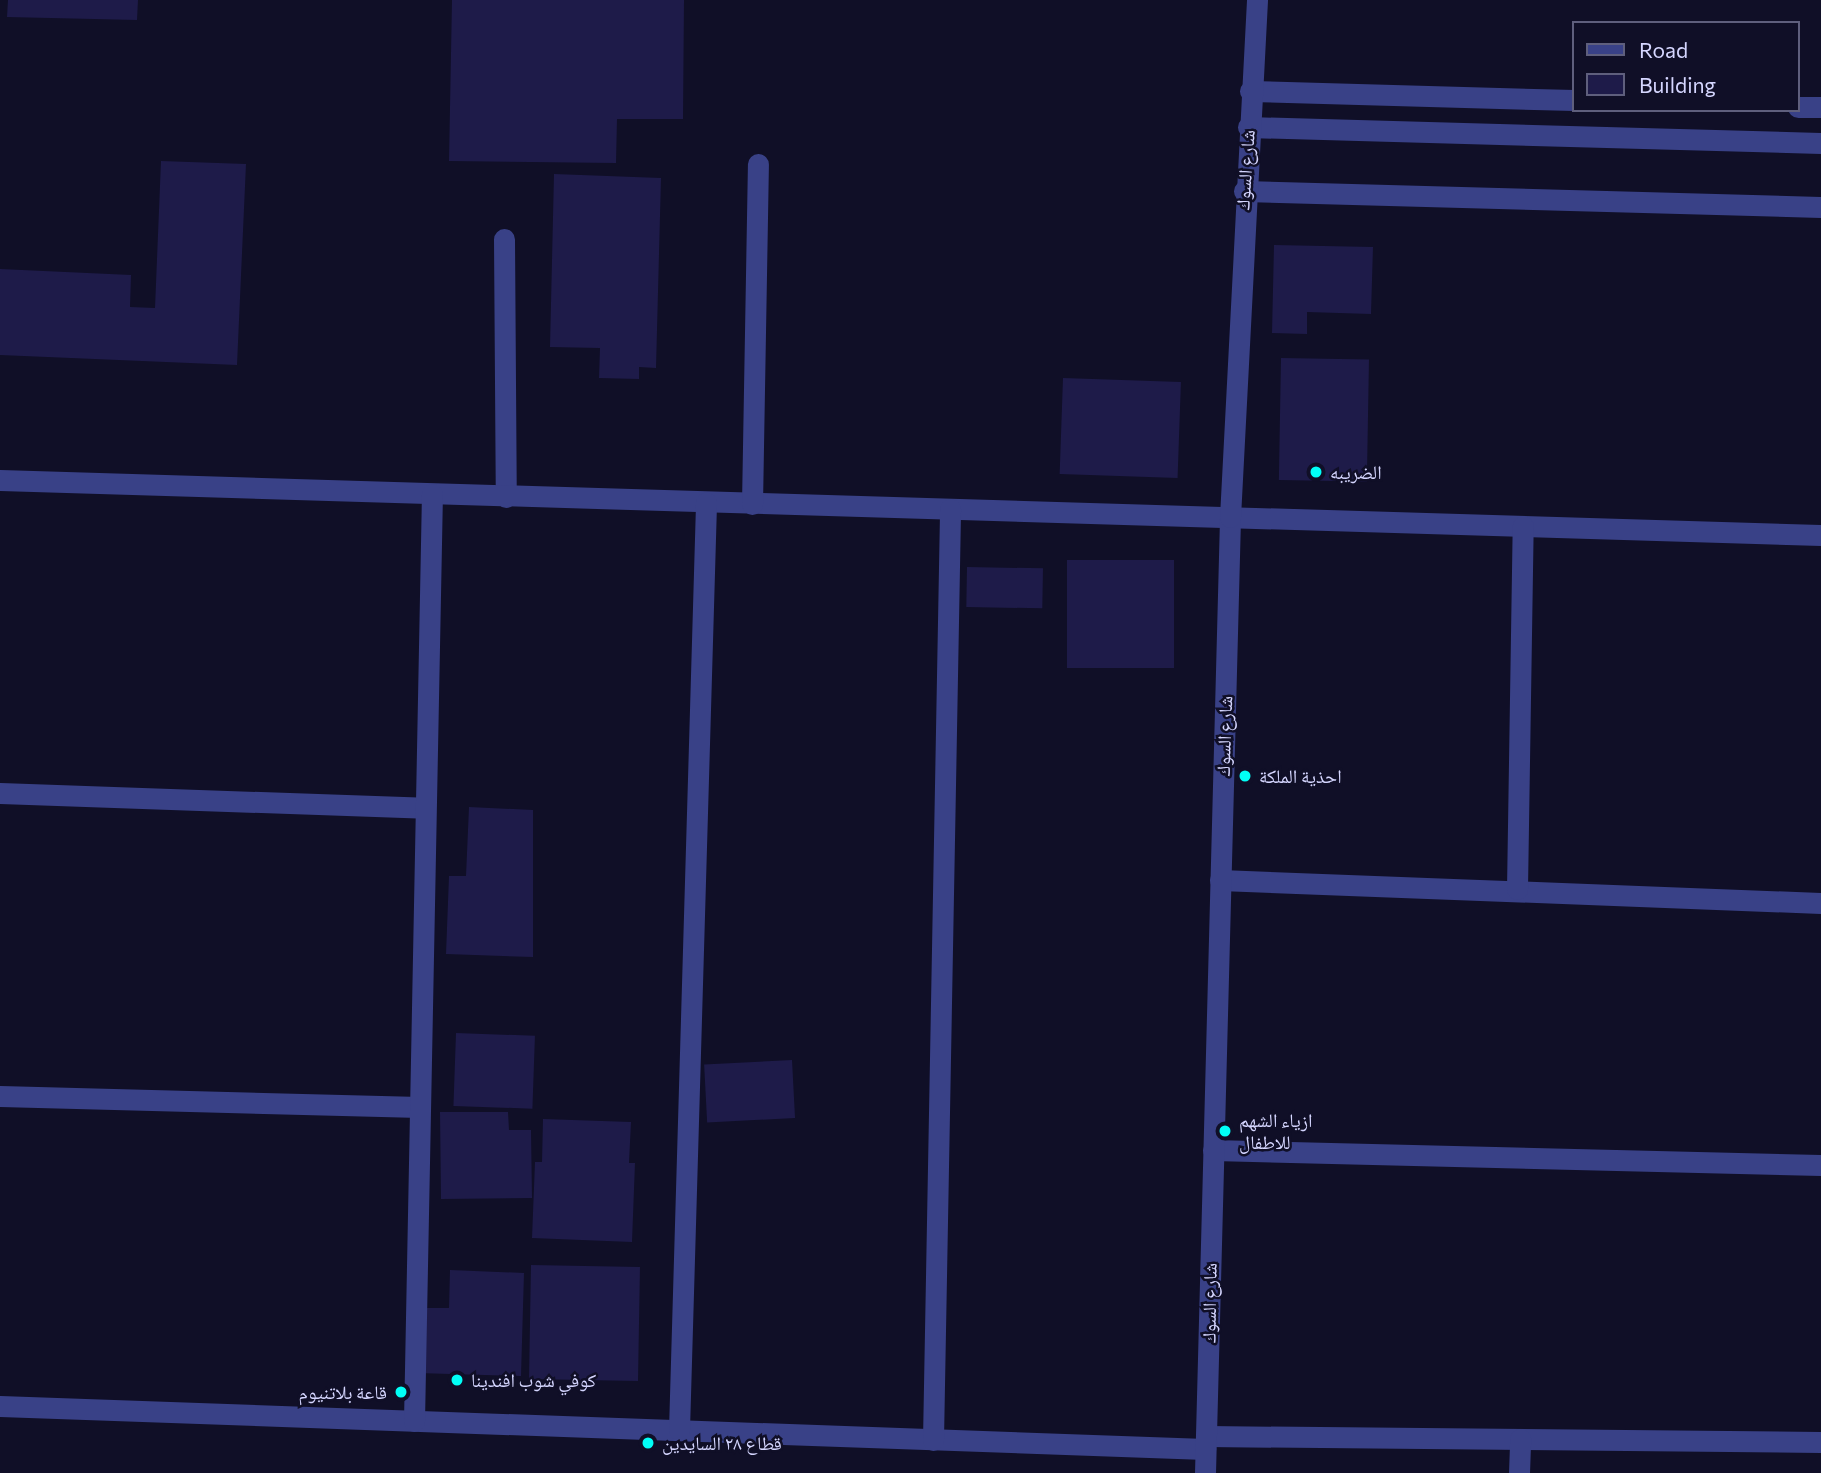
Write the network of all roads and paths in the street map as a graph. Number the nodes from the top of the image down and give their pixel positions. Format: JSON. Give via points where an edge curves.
{"nodes":[{"id":1,"x":1257,"y":0,"type":"edge"},
{"id":2,"x":1250,"y":91,"type":"junction"},
{"id":3,"x":1573,"y":100,"type":"edge"},
{"id":4,"x":1800,"y":107,"type":"edge"},
{"id":5,"x":1821,"y":107,"type":"edge"},
{"id":6,"x":1248,"y":127,"type":"junction"},
{"id":7,"x":1821,"y":143,"type":"edge"},
{"id":8,"x":758,"y":164,"type":"dead end"},
{"id":9,"x":1244,"y":191,"type":"junction"},
{"id":10,"x":1821,"y":207,"type":"edge"},
{"id":11,"x":504,"y":239,"type":"dead end"},
{"id":12,"x":0,"y":480,"type":"edge"},
{"id":13,"x":432,"y":494,"type":"junction"},
{"id":14,"x":506,"y":497,"type":"junction"},
{"id":15,"x":706,"y":502,"type":"junction"},
{"id":16,"x":752,"y":503,"type":"junction"},
{"id":17,"x":950,"y":509,"type":"junction"},
{"id":18,"x":1230,"y":517,"type":"junction"},
{"id":19,"x":1523,"y":526,"type":"junction"},
{"id":20,"x":1821,"y":535,"type":"edge"},
{"id":21,"x":0,"y":793,"type":"edge"},
{"id":22,"x":425,"y":808,"type":"junction"},
{"id":23,"x":1220,"y":880,"type":"junction"},
{"id":24,"x":1517,"y":889,"type":"junction"},
{"id":25,"x":1821,"y":903,"type":"edge"},
{"id":26,"x":0,"y":1096,"type":"edge"},
{"id":27,"x":420,"y":1107,"type":"junction"},
{"id":28,"x":1213,"y":1150,"type":"junction"},
{"id":29,"x":1821,"y":1165,"type":"edge"},
{"id":30,"x":0,"y":1406,"type":"edge"},
{"id":31,"x":414,"y":1421,"type":"junction"},
{"id":32,"x":679,"y":1430,"type":"junction"},
{"id":33,"x":1520,"y":1439,"type":"junction"},
{"id":34,"x":933,"y":1440,"type":"junction"},
{"id":35,"x":1205,"y":1442,"type":"junction"},
{"id":36,"x":1821,"y":1442,"type":"edge"},
{"id":37,"x":1205,"y":1473,"type":"edge"},
{"id":38,"x":1519,"y":1473,"type":"edge"}],
"edges":[{"from":1,"to":2,"type":"street","name":"شارع السوك"},
{"from":2,"to":3,"type":"street"},
{"from":2,"to":6,"type":"street","name":"شارع السوك"},
{"from":4,"to":5,"type":"street"},
{"from":6,"to":7,"type":"street"},
{"from":6,"to":9,"type":"street","name":"شارع السوك"},
{"from":8,"to":16,"type":"street"},
{"from":9,"to":10,"type":"street"},
{"from":9,"to":18,"type":"street","name":"شارع السوك"},
{"from":11,"to":14,"type":"street"},
{"from":12,"to":13,"type":"street"},
{"from":13,"to":14,"type":"street"},
{"from":13,"to":22,"type":"street"},
{"from":14,"to":15,"type":"street"},
{"from":15,"to":16,"type":"street"},
{"from":15,"to":32,"type":"street"},
{"from":16,"to":17,"type":"street"},
{"from":17,"to":18,"type":"street"},
{"from":17,"to":34,"type":"street"},
{"from":18,"to":19,"type":"street"},
{"from":18,"to":23,"type":"street","name":"شارع السوك"},
{"from":19,"to":20,"type":"street"},
{"from":19,"to":24,"type":"street"},
{"from":21,"to":22,"type":"street"},
{"from":22,"to":27,"type":"street"},
{"from":23,"to":24,"type":"street"},
{"from":23,"to":28,"type":"street","name":"شارع السوك"},
{"from":24,"to":25,"type":"street"},
{"from":26,"to":27,"type":"street"},
{"from":27,"to":31,"type":"street"},
{"from":28,"to":29,"type":"street"},
{"from":28,"to":35,"type":"street","name":"شارع السوك"},
{"from":30,"to":31,"type":"street"},
{"from":31,"to":32,"type":"street"},
{"from":32,"to":34,"type":"street"},
{"from":33,"to":35,"type":"street"},
{"from":33,"to":36,"type":"street"},
{"from":33,"to":38,"type":"street"},
{"from":34,"to":35,"type":"street"},
{"from":35,"to":37,"type":"street","name":"شارع السوك"}]}
